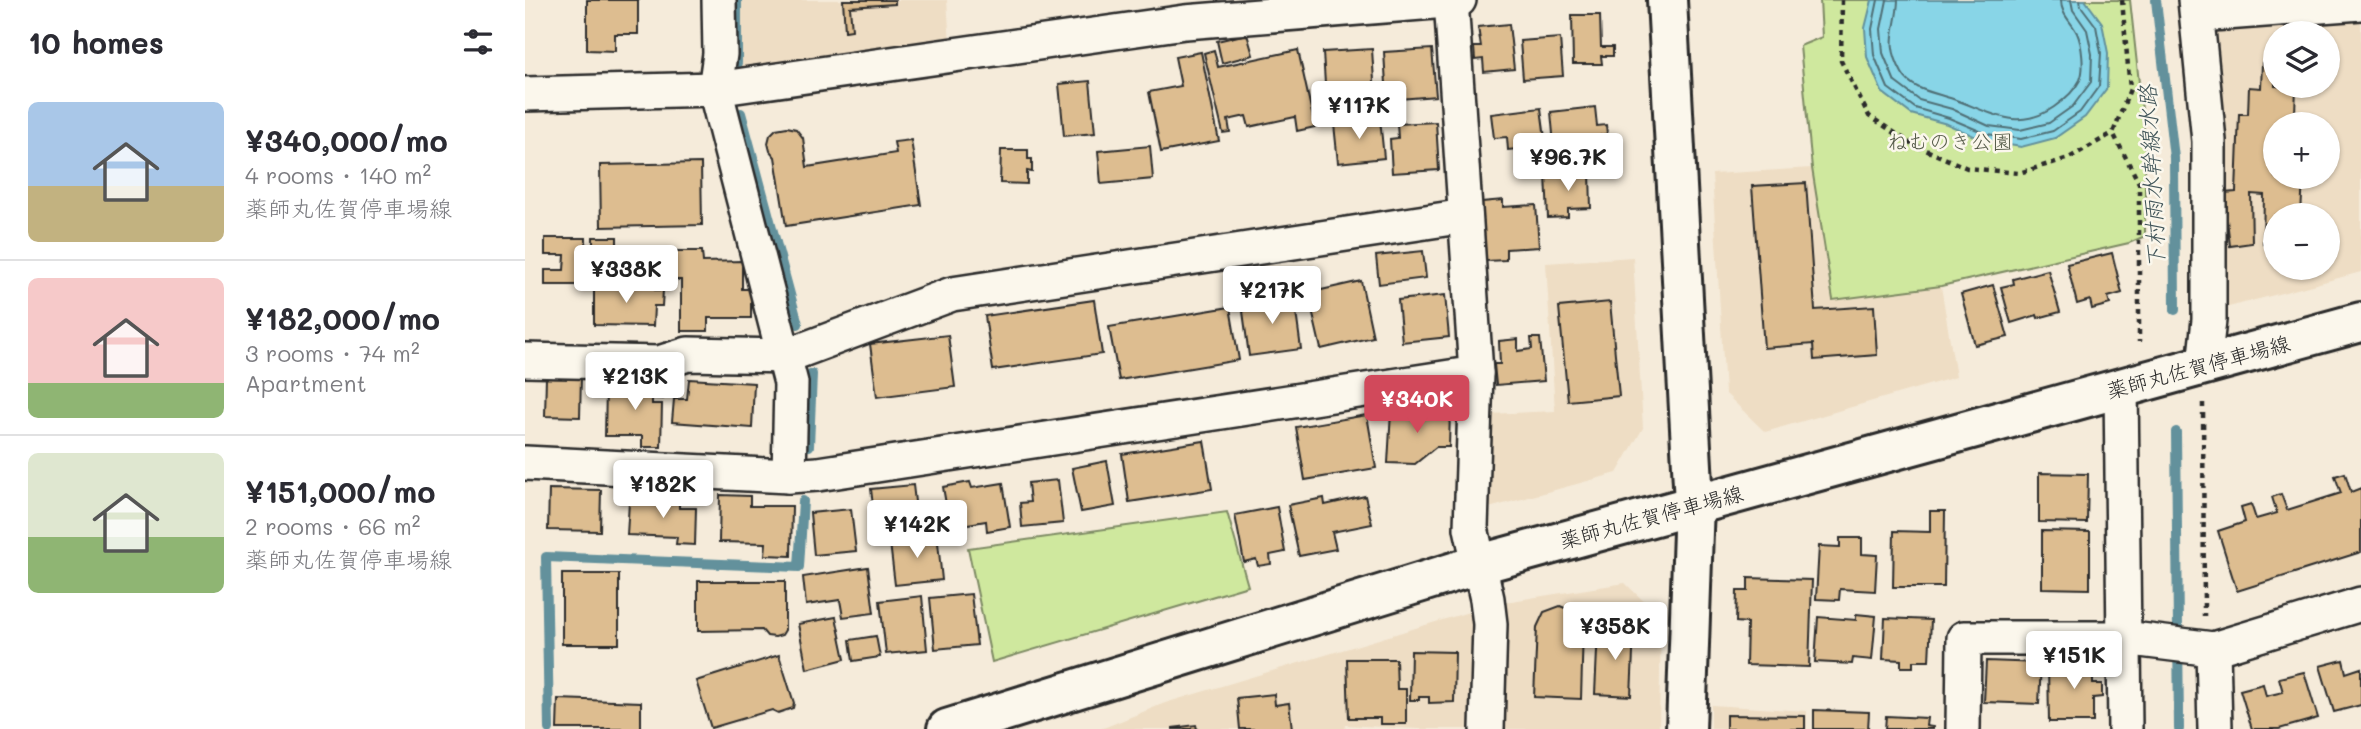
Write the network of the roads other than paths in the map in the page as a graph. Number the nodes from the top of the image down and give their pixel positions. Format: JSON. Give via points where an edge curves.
{"nodes":[{"id":1,"x":719,"y":0,"type":"edge"},
{"id":2,"x":1451,"y":0,"type":"edge"},
{"id":3,"x":1459,"y":0,"type":"edge"},
{"id":4,"x":1667,"y":0,"type":"edge"},
{"id":5,"x":2361,"y":3,"type":"edge"},
{"id":6,"x":2197,"y":8,"type":"edge"},
{"id":7,"x":715,"y":89,"type":"junction"},
{"id":8,"x":525,"y":94,"type":"edge"},
{"id":9,"x":1465,"y":216,"type":"junction"},
{"id":10,"x":2361,"y":322,"type":"edge"},
{"id":11,"x":786,"y":356,"type":"junction"},
{"id":12,"x":525,"y":360,"type":"edge"},
{"id":13,"x":2204,"y":365,"type":"junction"},
{"id":14,"x":1476,"y":373,"type":"junction"},
{"id":15,"x":2130,"y":385,"type":"junction"},
{"id":16,"x":525,"y":463,"type":"edge"},
{"id":17,"x":789,"y":476,"type":"junction"},
{"id":18,"x":1694,"y":503,"type":"junction"},
{"id":19,"x":1480,"y":564,"type":"junction"},
{"id":20,"x":2361,"y":604,"type":"edge"},
{"id":21,"x":2136,"y":640,"type":"junction"},
{"id":22,"x":2213,"y":649,"type":"junction"},
{"id":23,"x":947,"y":729,"type":"edge"},
{"id":24,"x":1487,"y":729,"type":"edge"},
{"id":25,"x":1686,"y":729,"type":"edge"},
{"id":26,"x":1963,"y":729,"type":"edge"},
{"id":27,"x":2125,"y":729,"type":"edge"},
{"id":28,"x":2215,"y":729,"type":"edge"}],
"edges":[{"from":1,"to":7,"type":"street"},
{"from":2,"to":3,"type":"street"},
{"from":2,"to":7,"type":"street","via":[[1185,22]]},
{"from":2,"to":9,"type":"street"},
{"from":4,"to":18,"type":"main road"},
{"from":5,"to":6,"type":"street"},
{"from":6,"to":13,"type":"street","via":[[2209,141],[2209,320]]},
{"from":7,"to":8,"type":"street"},
{"from":7,"to":11,"type":"street"},
{"from":9,"to":11,"type":"street","via":[[952,294]]},
{"from":9,"to":14,"type":"street"},
{"from":10,"to":13,"type":"main road","name":"薬師丸佐賀停車場線"},
{"from":11,"to":12,"type":"street","via":[[688,354],[659,363]]},
{"from":11,"to":17,"type":"street","via":[[792,383]]},
{"from":13,"to":15,"type":"main road","name":"薬師丸佐賀停車場線"},
{"from":14,"to":17,"type":"street"},
{"from":14,"to":19,"type":"street","via":[[1471,528]]},
{"from":15,"to":18,"type":"main road","name":"薬師丸佐賀停車場線"},
{"from":15,"to":21,"type":"street"},
{"from":16,"to":17,"type":"street"},
{"from":18,"to":19,"type":"main road","name":"薬師丸佐賀停車場線"},
{"from":18,"to":25,"type":"main road"},
{"from":19,"to":23,"type":"main road","name":"薬師丸佐賀停車場線"},
{"from":19,"to":24,"type":"street","via":[[1490,624]]},
{"from":20,"to":22,"type":"street"},
{"from":21,"to":22,"type":"street"},
{"from":21,"to":26,"type":"street","via":[[1964,638]]},
{"from":21,"to":27,"type":"street"},
{"from":22,"to":28,"type":"street"}]}
